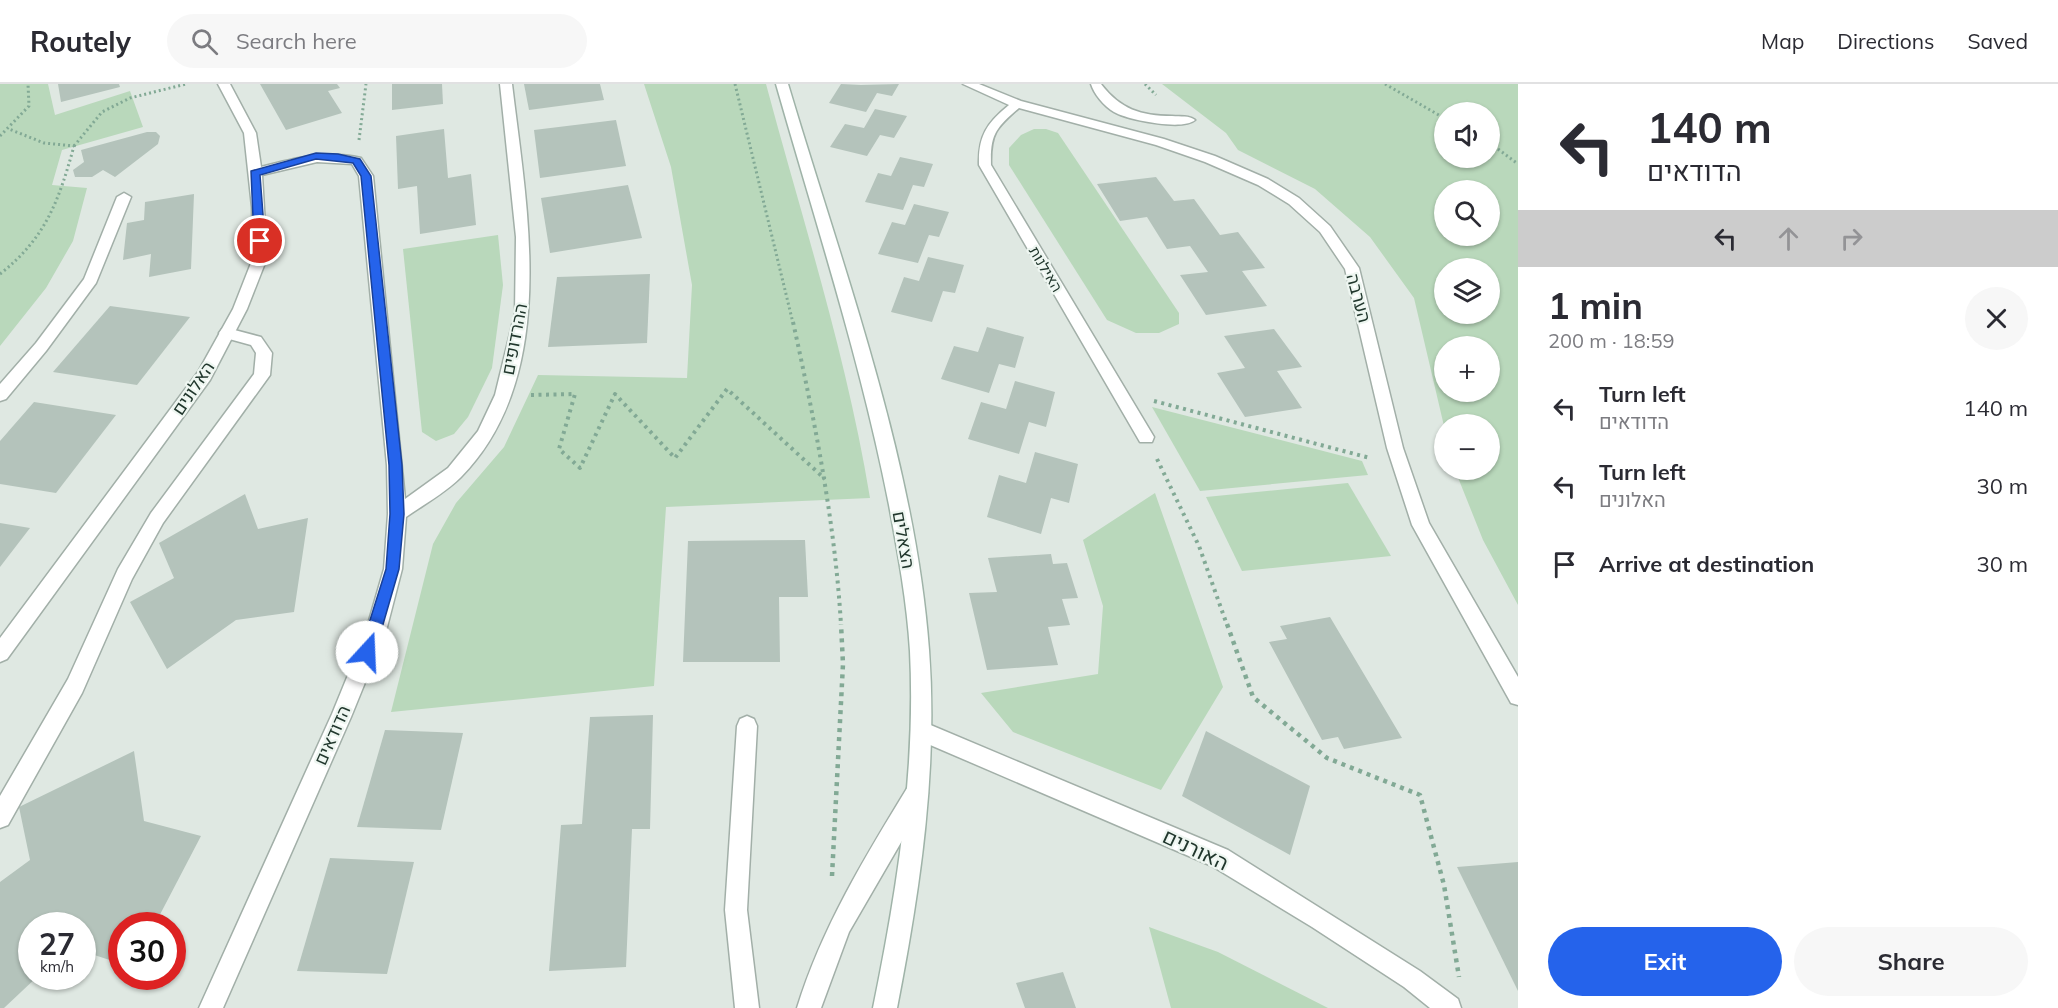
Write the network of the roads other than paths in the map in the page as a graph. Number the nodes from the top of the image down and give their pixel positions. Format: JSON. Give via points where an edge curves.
{"nodes":[{"id":1,"x":224,"y":84,"type":"edge"},
{"id":2,"x":506,"y":84,"type":"edge"},
{"id":3,"x":782,"y":84,"type":"edge"},
{"id":4,"x":969,"y":84,"type":"edge"},
{"id":5,"x":1096,"y":86,"type":"edge"},
{"id":6,"x":1017,"y":104,"type":"junction"},
{"id":7,"x":1189,"y":120,"type":"dead end"},
{"id":8,"x":255,"y":173,"type":"junction"},
{"id":9,"x":124,"y":197,"type":"dead end"},
{"id":10,"x":227,"y":333,"type":"junction"},
{"id":11,"x":0,"y":395,"type":"edge"},
{"id":12,"x":1146,"y":437,"type":"road end"},
{"id":13,"x":397,"y":514,"type":"junction"},
{"id":14,"x":0,"y":652,"type":"edge"},
{"id":15,"x":1518,"y":696,"type":"edge"},
{"id":16,"x":747,"y":726,"type":"dead end"},
{"id":17,"x":921,"y":731,"type":"junction"},
{"id":18,"x":918,"y":791,"type":"junction"},
{"id":19,"x":0,"y":817,"type":"edge"},
{"id":20,"x":211,"y":1008,"type":"edge"},
{"id":21,"x":747,"y":1008,"type":"edge"},
{"id":22,"x":809,"y":1008,"type":"edge"},
{"id":23,"x":885,"y":1008,"type":"edge"},
{"id":24,"x":1449,"y":1008,"type":"edge"}],
"edges":[{"from":1,"to":8,"type":"street","name":"האלונים","via":[[250,133]]},
{"from":2,"to":13,"type":"street","name":"ההרדופים","via":[[523,237],[522,313],[503,395],[485,435],[454,473]]},
{"from":3,"to":17,"type":"street","name":"הצאלים","via":[[823,216],[892,474],[910,574],[920,667]]},
{"from":4,"to":6,"type":"street","name":"הערבה"},
{"from":5,"to":7,"type":"street","via":[[1121,111],[1161,121]]},
{"from":6,"to":12,"type":"street","name":"האילנות","via":[[992,125],[984,140],[984,165]]},
{"from":6,"to":15,"type":"street","name":"הערבה","via":[[1210,159],[1263,182],[1294,201],[1325,229],[1352,268],[1401,467],[1421,525]]},
{"from":8,"to":10,"type":"street","name":"האלונים","via":[[260,258]]},
{"from":8,"to":13,"type":"street","name":"הדודאים","via":[[316,156],[338,156],[356,161],[366,176]]},
{"from":9,"to":11,"type":"street","via":[[91,280]]},
{"from":10,"to":14,"type":"street","name":"האלונים","via":[[204,376]]},
{"from":10,"to":19,"type":"street","via":[[256,341],[264,353],[262,375],[156,518],[125,575],[75,686]]},
{"from":13,"to":20,"type":"street","name":"הדודאים","via":[[393,569],[376,631]]},
{"from":16,"to":21,"type":"street","via":[[736,910]]},
{"from":17,"to":18,"type":"street","name":"הצאלים"},
{"from":17,"to":24,"type":"street","name":"האורנים","via":[[1220,858],[1412,979]]},
{"from":18,"to":22,"type":"street","via":[[861,884]]},
{"from":18,"to":23,"type":"street","name":"הצאלים","via":[[895,963]]}]}
